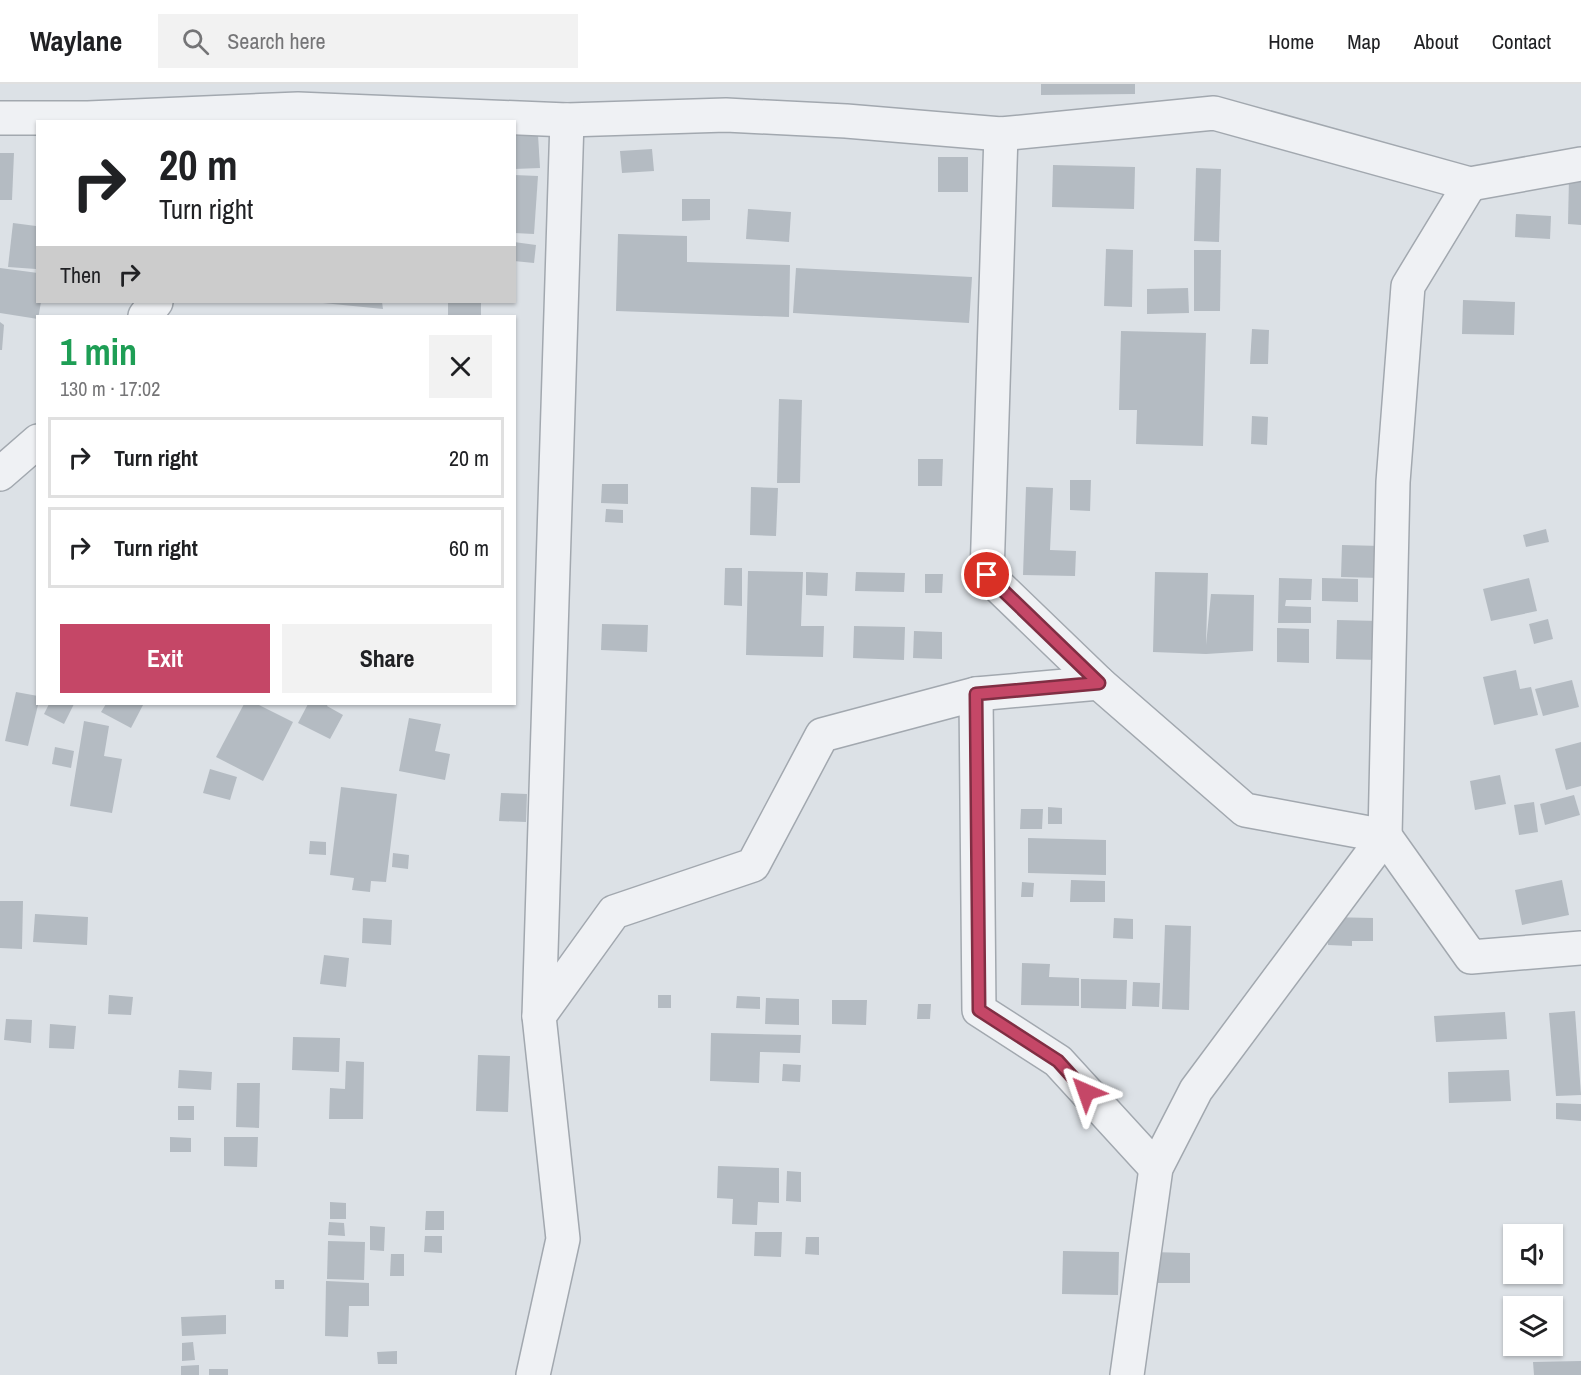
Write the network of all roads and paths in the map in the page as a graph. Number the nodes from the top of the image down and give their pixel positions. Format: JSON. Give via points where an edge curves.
{"nodes":[{"id":1,"x":294,"y":115,"type":"edge"},
{"id":2,"x":0,"y":118,"type":"edge"},
{"id":3,"x":567,"y":120,"type":"junction"},
{"id":4,"x":1001,"y":134,"type":"junction"},
{"id":5,"x":1581,"y":164,"type":"edge"},
{"id":6,"x":1470,"y":184,"type":"junction"},
{"id":7,"x":155,"y":303,"type":"edge"},
{"id":8,"x":146,"y":315,"type":"edge"},
{"id":9,"x":36,"y":443,"type":"edge"},
{"id":10,"x":0,"y":474,"type":"edge"},
{"id":11,"x":1099,"y":683,"type":"junction"},
{"id":12,"x":976,"y":694,"type":"junction"},
{"id":13,"x":1385,"y":836,"type":"junction"},
{"id":14,"x":1581,"y":948,"type":"edge"},
{"id":15,"x":539,"y":1016,"type":"junction"},
{"id":16,"x":1156,"y":1168,"type":"junction"},
{"id":17,"x":533,"y":1375,"type":"edge"},
{"id":18,"x":1127,"y":1375,"type":"edge"}],
"edges":[{"from":1,"to":2,"type":"street"},
{"from":1,"to":3,"type":"street"},
{"from":3,"to":4,"type":"street","via":[[726,115]]},
{"from":3,"to":15,"type":"street"},
{"from":4,"to":6,"type":"street","via":[[1214,113]]},
{"from":4,"to":11,"type":"street","via":[[987,575]]},
{"from":5,"to":6,"type":"street"},
{"from":6,"to":13,"type":"street","via":[[1408,286],[1393,482]]},
{"from":7,"to":8,"type":"street"},
{"from":9,"to":10,"type":"street"},
{"from":11,"to":12,"type":"street"},
{"from":11,"to":13,"type":"street","via":[[1245,810]]},
{"from":12,"to":15,"type":"street","via":[[822,735],[753,865],[614,912]]},
{"from":12,"to":16,"type":"street","via":[[979,1010],[1058,1061]]},
{"from":13,"to":14,"type":"street","via":[[1471,957]]},
{"from":13,"to":16,"type":"street","via":[[1196,1090]]},
{"from":15,"to":17,"type":"street","via":[[563,1239]]},
{"from":16,"to":18,"type":"street"}]}
